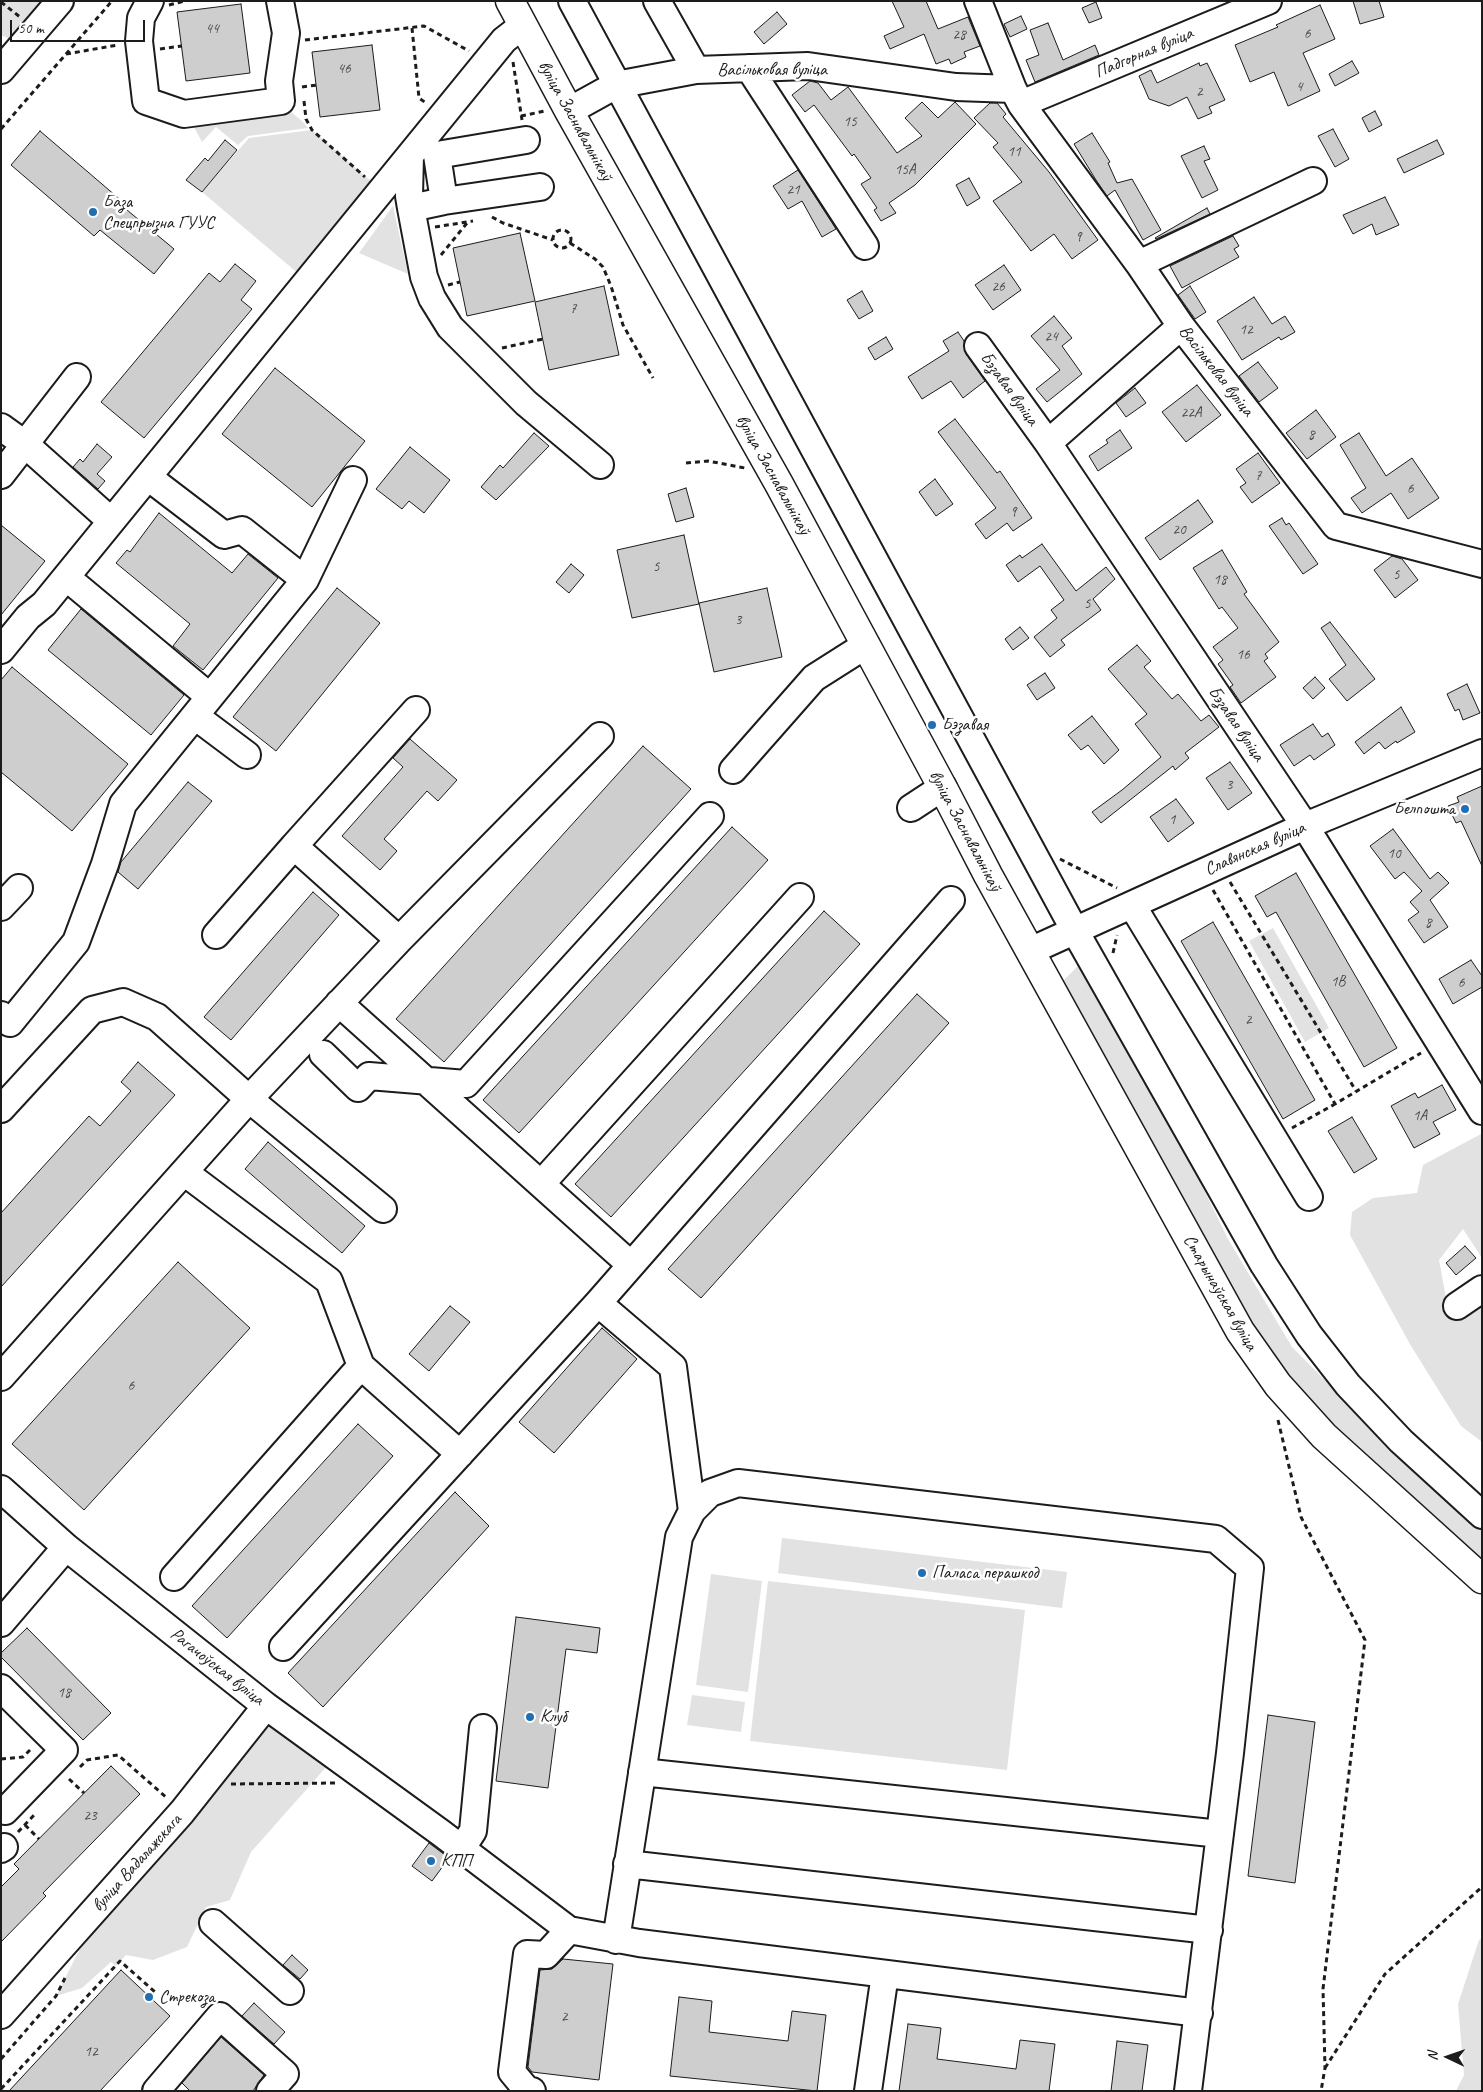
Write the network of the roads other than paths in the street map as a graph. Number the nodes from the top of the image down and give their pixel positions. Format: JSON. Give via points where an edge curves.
{"nodes":[{"id":1,"x":60,"y":1,"type":"edge"},
{"id":2,"x":150,"y":1,"type":"edge"},
{"id":3,"x":280,"y":1,"type":"edge"},
{"id":4,"x":510,"y":1,"type":"edge"},
{"id":5,"x":572,"y":1,"type":"edge"},
{"id":6,"x":657,"y":1,"type":"edge"},
{"id":7,"x":978,"y":1,"type":"edge"},
{"id":8,"x":1268,"y":1,"type":"edge"},
{"id":9,"x":516,"y":31,"type":"junction"},
{"id":10,"x":3,"y":64,"type":"edge"},
{"id":11,"x":749,"y":68,"type":"junction"},
{"id":12,"x":696,"y":70,"type":"junction"},
{"id":13,"x":616,"y":85,"type":"junction"},
{"id":14,"x":1017,"y":97,"type":"junction"},
{"id":15,"x":569,"y":111,"type":"junction"},
{"id":16,"x":526,"y":140,"type":"road end"},
{"id":17,"x":410,"y":156,"type":"junction"},
{"id":18,"x":1313,"y":181,"type":"dead end"},
{"id":19,"x":540,"y":187,"type":"dead end"},
{"id":20,"x":458,"y":207,"type":"junction"},
{"id":21,"x":413,"y":220,"type":"junction"},
{"id":22,"x":865,"y":246,"type":"dead end"},
{"id":23,"x":1139,"y":264,"type":"junction"},
{"id":24,"x":1181,"y":326,"type":"junction"},
{"id":25,"x":978,"y":346,"type":"dead end"},
{"id":26,"x":77,"y":377,"type":"dead end"},
{"id":27,"x":1,"y":427,"type":"edge"},
{"id":28,"x":26,"y":444,"type":"junction"},
{"id":29,"x":1048,"y":444,"type":"junction"},
{"id":30,"x":600,"y":465,"type":"dead end"},
{"id":31,"x":1,"y":475,"type":"edge"},
{"id":32,"x":148,"y":477,"type":"junction"},
{"id":33,"x":353,"y":480,"type":"dead end"},
{"id":34,"x":110,"y":520,"type":"junction"},
{"id":35,"x":1482,"y":564,"type":"edge"},
{"id":36,"x":66,"y":577,"type":"junction"},
{"id":37,"x":305,"y":580,"type":"junction"},
{"id":38,"x":866,"y":645,"type":"junction"},
{"id":39,"x":1,"y":650,"type":"edge"},
{"id":40,"x":203,"y":706,"type":"junction"},
{"id":41,"x":416,"y":710,"type":"dead end"},
{"id":42,"x":600,"y":736,"type":"dead end"},
{"id":43,"x":1482,"y":753,"type":"edge"},
{"id":44,"x":247,"y":755,"type":"dead end"},
{"id":45,"x":733,"y":770,"type":"dead end"},
{"id":46,"x":943,"y":787,"type":"junction"},
{"id":47,"x":911,"y":808,"type":"dead end"},
{"id":48,"x":710,"y":816,"type":"dead end"},
{"id":49,"x":1305,"y":826,"type":"junction"},
{"id":50,"x":294,"y":846,"type":"junction"},
{"id":51,"x":19,"y":888,"type":"dead end"},
{"id":52,"x":800,"y":897,"type":"dead end"},
{"id":53,"x":951,"y":900,"type":"dead end"},
{"id":54,"x":1132,"y":904,"type":"junction"},
{"id":55,"x":1,"y":907,"type":"edge"},
{"id":56,"x":1075,"y":931,"type":"junction"},
{"id":57,"x":216,"y":935,"type":"dead end"},
{"id":58,"x":399,"y":940,"type":"junction"},
{"id":59,"x":1030,"y":951,"type":"junction"},
{"id":60,"x":339,"y":1003,"type":"junction"},
{"id":61,"x":1,"y":1015,"type":"edge"},
{"id":62,"x":324,"y":1054,"type":"dead end"},
{"id":63,"x":428,"y":1081,"type":"junction"},
{"id":64,"x":249,"y":1099,"type":"junction"},
{"id":65,"x":1,"y":1109,"type":"edge"},
{"id":66,"x":1482,"y":1111,"type":"edge"},
{"id":67,"x":184,"y":1172,"type":"junction"},
{"id":68,"x":541,"y":1184,"type":"junction"},
{"id":69,"x":1309,"y":1198,"type":"dead end"},
{"id":70,"x":382,"y":1209,"type":"dead end"},
{"id":71,"x":631,"y":1265,"type":"junction"},
{"id":72,"x":1482,"y":1289,"type":"edge"},
{"id":73,"x":598,"y":1303,"type":"junction"},
{"id":74,"x":1457,"y":1306,"type":"dead end"},
{"id":75,"x":361,"y":1366,"type":"junction"},
{"id":76,"x":1,"y":1377,"type":"edge"},
{"id":77,"x":460,"y":1454,"type":"junction"},
{"id":78,"x":1,"y":1489,"type":"edge"},
{"id":79,"x":692,"y":1511,"type":"junction"},
{"id":80,"x":1482,"y":1514,"type":"edge"},
{"id":81,"x":66,"y":1547,"type":"junction"},
{"id":82,"x":174,"y":1577,"type":"dead end"},
{"id":83,"x":1482,"y":1579,"type":"edge"},
{"id":84,"x":1,"y":1623,"type":"edge"},
{"id":85,"x":283,"y":1647,"type":"dead end"},
{"id":86,"x":1,"y":1688,"type":"edge"},
{"id":87,"x":266,"y":1706,"type":"junction"},
{"id":88,"x":483,"y":1728,"type":"dead end"},
{"id":89,"x":642,"y":1772,"type":"junction"},
{"id":90,"x":15,"y":1818,"type":"road end"},
{"id":91,"x":1220,"y":1834,"type":"junction"},
{"id":92,"x":462,"y":1848,"type":"junction"},
{"id":93,"x":627,"y":1864,"type":"junction"},
{"id":94,"x":214,"y":1923,"type":"dead end"},
{"id":95,"x":569,"y":1930,"type":"junction"},
{"id":96,"x":1209,"y":1930,"type":"junction"},
{"id":97,"x":616,"y":1940,"type":"junction"},
{"id":98,"x":885,"y":1974,"type":"junction"},
{"id":99,"x":290,"y":1991,"type":"dead end"},
{"id":100,"x":4,"y":2004,"type":"edge"},
{"id":101,"x":1199,"y":2013,"type":"junction"},
{"id":102,"x":156,"y":2091,"type":"edge"},
{"id":103,"x":270,"y":2091,"type":"edge"},
{"id":104,"x":532,"y":2091,"type":"edge"},
{"id":105,"x":868,"y":2091,"type":"edge"},
{"id":106,"x":1188,"y":2091,"type":"edge"}],
"edges":[{"from":1,"to":10,"type":"street"},
{"from":2,"to":3,"type":"street","via":[[141,18],[146,46],[146,100],[184,114],[281,101],[279,81],[286,33]]},
{"from":4,"to":9,"type":"main road","name":"вуліца Заснавальнікаў"},
{"from":5,"to":13,"type":"street"},
{"from":6,"to":12,"type":"street"},
{"from":7,"to":14,"type":"street","name":"Васільковая вуліца"},
{"from":8,"to":14,"type":"street","name":"Падгорная вуліца"},
{"from":9,"to":15,"type":"main road","name":"вуліца Заснавальнікаў"},
{"from":9,"to":17,"type":"street"},
{"from":11,"to":12,"type":"street","name":"Васільковая вуліца"},
{"from":11,"to":14,"type":"street","name":"Васільковая вуліца","via":[[808,66]]},
{"from":11,"to":22,"type":"street"},
{"from":12,"to":13,"type":"street","name":"Васільковая вуліца"},
{"from":13,"to":15,"type":"street","name":"Васільковая вуліца"},
{"from":13,"to":56,"type":"street"},
{"from":14,"to":23,"type":"street","name":"Васільковая вуліца"},
{"from":15,"to":38,"type":"main road","name":"вуліца Заснавальнікаў"},
{"from":16,"to":20,"type":"street","via":[[437,155]]},
{"from":17,"to":21,"type":"street"},
{"from":17,"to":32,"type":"street"},
{"from":18,"to":23,"type":"street"},
{"from":19,"to":20,"type":"street"},
{"from":20,"to":21,"type":"street"},
{"from":21,"to":30,"type":"street","via":[[424,277],[432,298],[450,327],[526,403]]},
{"from":23,"to":24,"type":"street","name":"Васільковая вуліца"},
{"from":24,"to":29,"type":"street"},
{"from":24,"to":35,"type":"street","name":"Васільковая вуліца","via":[[1336,526]]},
{"from":25,"to":29,"type":"street","name":"Бэзавая вуліца"},
{"from":26,"to":28,"type":"street"},
{"from":27,"to":28,"type":"street"},
{"from":28,"to":31,"type":"street"},
{"from":28,"to":34,"type":"street"},
{"from":29,"to":49,"type":"street","name":"Бэзавая вуліца"},
{"from":32,"to":34,"type":"street"},
{"from":32,"to":37,"type":"street","via":[[224,535],[242,530]]},
{"from":33,"to":37,"type":"street"},
{"from":34,"to":36,"type":"street"},
{"from":36,"to":39,"type":"street"},
{"from":36,"to":40,"type":"street"},
{"from":37,"to":40,"type":"street"},
{"from":38,"to":45,"type":"street","via":[[814,678]]},
{"from":38,"to":46,"type":"main road","name":"вуліца Заснавальнікаў"},
{"from":40,"to":44,"type":"street"},
{"from":40,"to":61,"type":"street","via":[[123,804],[76,942],[10,1023]]},
{"from":41,"to":50,"type":"street"},
{"from":42,"to":58,"type":"street"},
{"from":43,"to":49,"type":"street","name":"Славянская вуліца"},
{"from":46,"to":47,"type":"street"},
{"from":46,"to":59,"type":"main road","name":"вуліца Заснавальнікаў"},
{"from":48,"to":63,"type":"street","via":[[466,1084]]},
{"from":49,"to":54,"type":"street","name":"Славянская вуліца"},
{"from":49,"to":66,"type":"street","name":"Бэзавая вуліца"},
{"from":50,"to":57,"type":"street"},
{"from":50,"to":58,"type":"street"},
{"from":51,"to":55,"type":"street"},
{"from":52,"to":68,"type":"street"},
{"from":53,"to":71,"type":"street"},
{"from":54,"to":56,"type":"street","name":"Славянская вуліца"},
{"from":54,"to":69,"type":"street"},
{"from":56,"to":59,"type":"street","name":"Славянская вуліца"},
{"from":56,"to":80,"type":"street","via":[[1293,1311],[1327,1359],[1384,1425]]},
{"from":58,"to":60,"type":"street"},
{"from":59,"to":83,"type":"main road","name":"Старынаўская вуліца","via":[[1224,1305],[1260,1362],[1330,1443]]},
{"from":60,"to":63,"type":"street"},
{"from":60,"to":64,"type":"street"},
{"from":62,"to":63,"type":"street","via":[[358,1088],[369,1076]]},
{"from":63,"to":68,"type":"street"},
{"from":64,"to":65,"type":"street","via":[[157,1017],[122,1002],[92,1010]]},
{"from":64,"to":67,"type":"street"},
{"from":64,"to":70,"type":"street"},
{"from":67,"to":75,"type":"street","via":[[329,1281]]},
{"from":67,"to":76,"type":"street"},
{"from":68,"to":71,"type":"street"},
{"from":71,"to":73,"type":"street"},
{"from":72,"to":74,"type":"street"},
{"from":73,"to":77,"type":"street"},
{"from":73,"to":79,"type":"street","via":[[673,1367]]},
{"from":75,"to":77,"type":"street"},
{"from":75,"to":82,"type":"street"},
{"from":77,"to":85,"type":"street"},
{"from":78,"to":81,"type":"street","name":"Рагачоўская вуліца"},
{"from":79,"to":89,"type":"street","via":[[679,1537]]},
{"from":79,"to":91,"type":"street","via":[[710,1494],[738,1483],[1216,1539],[1250,1568]]},
{"from":81,"to":84,"type":"street"},
{"from":81,"to":87,"type":"street","name":"Рагачоўская вуліца"},
{"from":86,"to":90,"type":"street","via":[[64,1750]]},
{"from":87,"to":92,"type":"street","name":"Рагачоўская вуліца"},
{"from":87,"to":100,"type":"street","name":"вуліца Вадалажскага","via":[[182,1812]]},
{"from":88,"to":92,"type":"street","via":[[473,1831]]},
{"from":89,"to":91,"type":"street"},
{"from":89,"to":93,"type":"street"},
{"from":91,"to":96,"type":"street"},
{"from":92,"to":95,"type":"street","name":"Рагачоўская вуліца"},
{"from":93,"to":96,"type":"street"},
{"from":93,"to":97,"type":"street"},
{"from":94,"to":99,"type":"street"},
{"from":95,"to":97,"type":"street"},
{"from":95,"to":104,"type":"street","via":[[546,1955],[527,1954],[512,2072],[527,2090]]},
{"from":96,"to":101,"type":"street"},
{"from":97,"to":98,"type":"street"},
{"from":98,"to":101,"type":"street"},
{"from":98,"to":105,"type":"street"},
{"from":101,"to":106,"type":"street"},
{"from":102,"to":103,"type":"street","via":[[220,2016],[285,2074]]}]}
